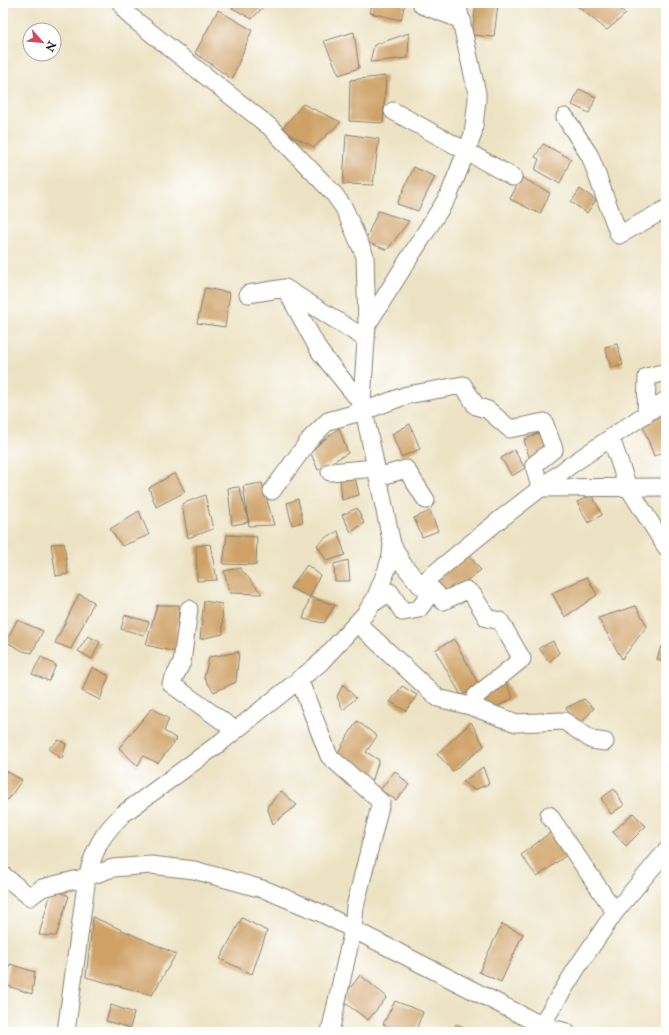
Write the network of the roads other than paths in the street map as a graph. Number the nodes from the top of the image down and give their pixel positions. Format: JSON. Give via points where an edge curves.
{"nodes":[{"id":1,"x":121,"y":3,"type":"edge"},
{"id":2,"x":457,"y":3,"type":"edge"},
{"id":3,"x":422,"y":5,"type":"dead end"},
{"id":4,"x":462,"y":20,"type":"junction"},
{"id":5,"x":393,"y":111,"type":"dead end"},
{"id":6,"x":565,"y":117,"type":"dead end"},
{"id":7,"x":466,"y":151,"type":"junction"},
{"id":8,"x":513,"y":177,"type":"dead end"},
{"id":9,"x":666,"y":209,"type":"edge"},
{"id":10,"x":285,"y":288,"type":"junction"},
{"id":11,"x":248,"y":294,"type":"dead end"},
{"id":12,"x":367,"y":332,"type":"junction"},
{"id":13,"x":666,"y":372,"type":"edge"},
{"id":14,"x":666,"y":400,"type":"edge"},
{"id":15,"x":364,"y":408,"type":"junction"},
{"id":16,"x":646,"y":414,"type":"junction"},
{"id":17,"x":611,"y":438,"type":"junction"},
{"id":18,"x":330,"y":472,"type":"dead end"},
{"id":19,"x":377,"y":472,"type":"junction"},
{"id":20,"x":628,"y":487,"type":"junction"},
{"id":21,"x":666,"y":487,"type":"edge"},
{"id":22,"x":540,"y":488,"type":"junction"},
{"id":23,"x":272,"y":491,"type":"dead end"},
{"id":24,"x":426,"y":500,"type":"dead end"},
{"id":25,"x":392,"y":544,"type":"junction"},
{"id":26,"x":666,"y":547,"type":"edge"},
{"id":27,"x":427,"y":587,"type":"junction"},
{"id":28,"x":372,"y":604,"type":"junction"},
{"id":29,"x":189,"y":609,"type":"dead end"},
{"id":30,"x":357,"y":623,"type":"junction"},
{"id":31,"x":299,"y":679,"type":"junction"},
{"id":32,"x":474,"y":708,"type":"junction"},
{"id":33,"x":235,"y":730,"type":"junction"},
{"id":34,"x":604,"y":742,"type":"dead end"},
{"id":35,"x":549,"y":815,"type":"dead end"},
{"id":36,"x":666,"y":851,"type":"edge"},
{"id":37,"x":3,"y":875,"type":"edge"},
{"id":38,"x":87,"y":876,"type":"junction"},
{"id":39,"x":615,"y":912,"type":"junction"},
{"id":40,"x":353,"y":930,"type":"junction"},
{"id":41,"x":539,"y":1028,"type":"edge"},
{"id":42,"x":66,"y":1032,"type":"edge"},
{"id":43,"x":330,"y":1032,"type":"edge"},
{"id":44,"x":566,"y":1032,"type":"edge"}],
"edges":[{"from":1,"to":12,"type":"street","via":[[131,17],[270,127],[334,194],[344,208],[364,256]]},
{"from":2,"to":4,"type":"street"},
{"from":3,"to":4,"type":"street"},
{"from":4,"to":7,"type":"street","via":[[477,100],[473,134]]},
{"from":5,"to":7,"type":"street"},
{"from":6,"to":9,"type":"street","via":[[590,156],[619,235]]},
{"from":7,"to":8,"type":"street"},
{"from":7,"to":12,"type":"street","via":[[449,196]]},
{"from":10,"to":11,"type":"street"},
{"from":10,"to":12,"type":"street"},
{"from":10,"to":15,"type":"street","via":[[320,352]]},
{"from":12,"to":15,"type":"street","via":[[362,395]]},
{"from":13,"to":16,"type":"street","via":[[647,377]]},
{"from":14,"to":16,"type":"street"},
{"from":15,"to":19,"type":"street"},
{"from":15,"to":22,"type":"street","via":[[407,395],[463,385],[476,406],[488,410],[510,429],[544,422],[554,449],[534,465]]},
{"from":15,"to":23,"type":"street","via":[[328,421],[310,439]]},
{"from":16,"to":17,"type":"street"},
{"from":17,"to":20,"type":"street"},
{"from":17,"to":22,"type":"street"},
{"from":18,"to":19,"type":"street"},
{"from":19,"to":24,"type":"street","via":[[406,469]]},
{"from":19,"to":25,"type":"street"},
{"from":20,"to":21,"type":"street"},
{"from":20,"to":22,"type":"street"},
{"from":20,"to":26,"type":"street"},
{"from":22,"to":27,"type":"street","via":[[498,521]]},
{"from":25,"to":27,"type":"street","via":[[402,563]]},
{"from":25,"to":28,"type":"street","via":[[387,569]]},
{"from":27,"to":28,"type":"street","via":[[419,609],[403,612],[390,592]]},
{"from":27,"to":32,"type":"street","via":[[443,601],[467,590],[474,595],[487,618],[500,621],[522,659],[476,696]]},
{"from":28,"to":30,"type":"street"},
{"from":29,"to":33,"type":"street","via":[[182,662],[171,684]]},
{"from":30,"to":31,"type":"street","via":[[320,663]]},
{"from":30,"to":32,"type":"street","via":[[438,698]]},
{"from":31,"to":33,"type":"street"},
{"from":31,"to":40,"type":"street","via":[[329,756],[381,802],[355,907]]},
{"from":32,"to":34,"type":"street","via":[[516,723],[564,721],[592,740]]},
{"from":33,"to":38,"type":"street","via":[[122,814],[99,841]]},
{"from":35,"to":39,"type":"street"},
{"from":36,"to":39,"type":"street"},
{"from":37,"to":38,"type":"street","via":[[30,897],[42,888]]},
{"from":38,"to":40,"type":"street","via":[[113,868],[150,865],[194,870],[266,890],[321,913]]},
{"from":38,"to":42,"type":"street"},
{"from":39,"to":41,"type":"street"},
{"from":40,"to":41,"type":"street"},
{"from":40,"to":43,"type":"street"},
{"from":41,"to":44,"type":"street"}]}
